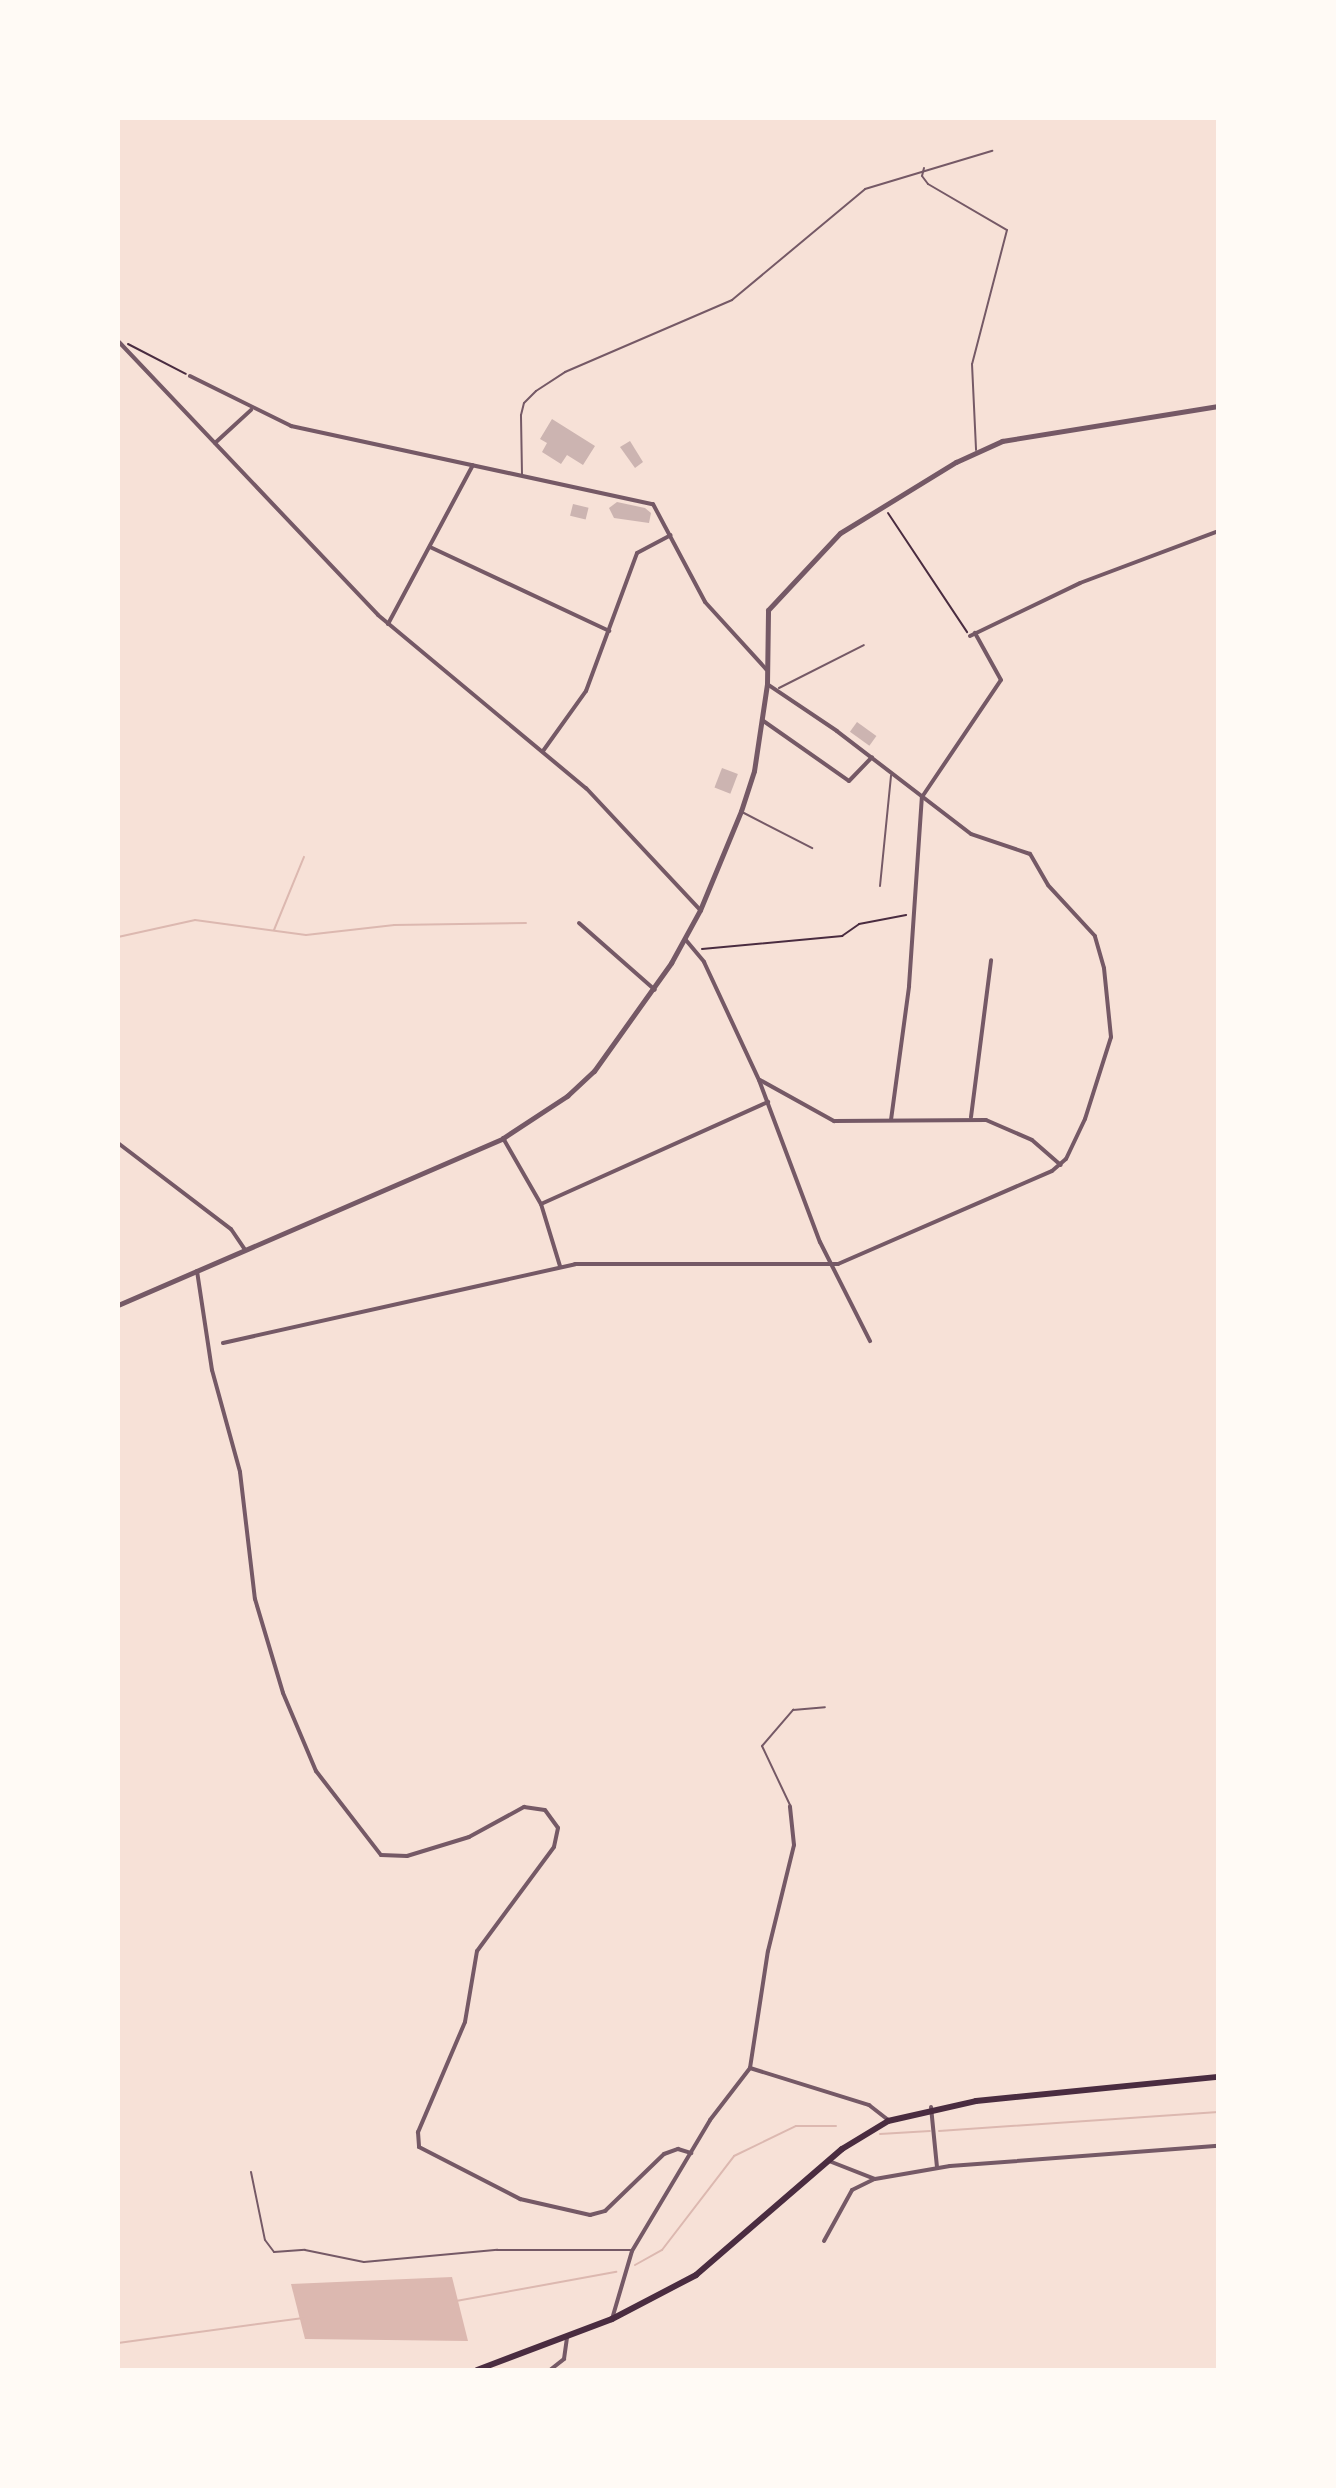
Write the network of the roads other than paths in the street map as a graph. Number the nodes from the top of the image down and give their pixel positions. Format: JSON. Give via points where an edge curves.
{"nodes":[{"id":1,"x":992,"y":151,"type":"dead end"},
{"id":2,"x":925,"y":167,"type":"junction"},
{"id":3,"x":119,"y":342,"type":"edge"},
{"id":4,"x":190,"y":376,"type":"road end"},
{"id":5,"x":1218,"y":406,"type":"edge"},
{"id":6,"x":252,"y":409,"type":"junction"},
{"id":7,"x":215,"y":443,"type":"junction"},
{"id":8,"x":976,"y":451,"type":"junction"},
{"id":9,"x":473,"y":465,"type":"junction"},
{"id":10,"x":522,"y":475,"type":"junction"},
{"id":11,"x":1218,"y":531,"type":"edge"},
{"id":12,"x":671,"y":535,"type":"junction"},
{"id":13,"x":430,"y":547,"type":"junction"},
{"id":14,"x":388,"y":624,"type":"junction"},
{"id":15,"x":609,"y":631,"type":"junction"},
{"id":16,"x":864,"y":645,"type":"dead end"},
{"id":17,"x":768,"y":670,"type":"junction"},
{"id":18,"x":767,"y":684,"type":"junction"},
{"id":19,"x":777,"y":689,"type":"junction"},
{"id":20,"x":762,"y":720,"type":"junction"},
{"id":21,"x":543,"y":751,"type":"junction"},
{"id":22,"x":872,"y":757,"type":"junction"},
{"id":23,"x":892,"y":773,"type":"junction"},
{"id":24,"x":922,"y":797,"type":"junction"},
{"id":25,"x":741,"y":811,"type":"junction"},
{"id":26,"x":812,"y":848,"type":"dead end"},
{"id":27,"x":880,"y":886,"type":"dead end"},
{"id":28,"x":700,"y":910,"type":"junction"},
{"id":29,"x":579,"y":923,"type":"dead end"},
{"id":30,"x":685,"y":939,"type":"junction"},
{"id":31,"x":991,"y":960,"type":"dead end"},
{"id":32,"x":655,"y":990,"type":"junction"},
{"id":33,"x":759,"y":1080,"type":"junction"},
{"id":34,"x":768,"y":1102,"type":"junction"},
{"id":35,"x":971,"y":1118,"type":"junction"},
{"id":36,"x":891,"y":1120,"type":"junction"},
{"id":37,"x":503,"y":1138,"type":"junction"},
{"id":38,"x":118,"y":1143,"type":"edge"},
{"id":39,"x":1061,"y":1165,"type":"junction"},
{"id":40,"x":541,"y":1204,"type":"junction"},
{"id":41,"x":245,"y":1250,"type":"junction"},
{"id":42,"x":560,"y":1266,"type":"junction"},
{"id":43,"x":830,"y":1266,"type":"junction"},
{"id":44,"x":197,"y":1271,"type":"junction"},
{"id":45,"x":118,"y":1305,"type":"edge"},
{"id":46,"x":870,"y":1341,"type":"dead end"},
{"id":47,"x":223,"y":1343,"type":"dead end"},
{"id":48,"x":825,"y":1707,"type":"dead end"},
{"id":49,"x":790,"y":1806,"type":"joint"},
{"id":50,"x":750,"y":2068,"type":"junction"},
{"id":51,"x":1218,"y":2077,"type":"edge"},
{"id":52,"x":931,"y":2107,"type":"junction"},
{"id":53,"x":888,"y":2121,"type":"junction"},
{"id":54,"x":1218,"y":2146,"type":"edge"},
{"id":55,"x":691,"y":2153,"type":"junction"},
{"id":56,"x":829,"y":2161,"type":"junction"},
{"id":57,"x":937,"y":2167,"type":"junction"},
{"id":58,"x":251,"y":2172,"type":"dead end"},
{"id":59,"x":875,"y":2179,"type":"junction"},
{"id":60,"x":824,"y":2241,"type":"dead end"},
{"id":61,"x":632,"y":2251,"type":"junction"},
{"id":62,"x":612,"y":2319,"type":"junction"},
{"id":63,"x":567,"y":2337,"type":"junction"},
{"id":64,"x":477,"y":2370,"type":"edge"},
{"id":65,"x":550,"y":2370,"type":"edge"}],
"edges":[{"from":1,"to":2,"type":"lane"},
{"from":2,"to":8,"type":"lane","via":[[922,176],[928,184],[1007,230],[972,364]]},
{"from":2,"to":10,"type":"lane","via":[[865,189],[732,300],[565,372],[536,391],[521,415]]},
{"from":3,"to":7,"type":"street"},
{"from":4,"to":6,"type":"street"},
{"from":5,"to":8,"type":"street","via":[[1029,433]]},
{"from":6,"to":7,"type":"street"},
{"from":6,"to":9,"type":"street","via":[[300,428]]},
{"from":7,"to":14,"type":"street"},
{"from":8,"to":17,"type":"street","via":[[831,540],[775,597],[765,623]]},
{"from":9,"to":10,"type":"street"},
{"from":9,"to":13,"type":"street"},
{"from":10,"to":12,"type":"street","via":[[653,504]]},
{"from":11,"to":24,"type":"street","via":[[1080,583],[972,635],[1001,680]]},
{"from":12,"to":15,"type":"street","via":[[637,553]]},
{"from":12,"to":17,"type":"street","via":[[705,602]]},
{"from":13,"to":14,"type":"street"},
{"from":13,"to":15,"type":"street"},
{"from":14,"to":21,"type":"street"},
{"from":15,"to":21,"type":"street","via":[[580,702]]},
{"from":16,"to":19,"type":"lane"},
{"from":17,"to":18,"type":"street"},
{"from":18,"to":19,"type":"street"},
{"from":18,"to":20,"type":"street"},
{"from":19,"to":22,"type":"street"},
{"from":20,"to":22,"type":"street","via":[[849,781]]},
{"from":20,"to":25,"type":"street"},
{"from":21,"to":28,"type":"street","via":[[615,816]]},
{"from":22,"to":23,"type":"street"},
{"from":23,"to":24,"type":"street"},
{"from":23,"to":27,"type":"lane"},
{"from":24,"to":36,"type":"street","via":[[915,914]]},
{"from":24,"to":39,"type":"street","via":[[971,834],[1030,854],[1048,885],[1099,944],[1110,1010],[1103,1066],[1077,1141]]},
{"from":25,"to":26,"type":"lane"},
{"from":25,"to":28,"type":"street"},
{"from":28,"to":30,"type":"street"},
{"from":29,"to":32,"type":"street"},
{"from":30,"to":32,"type":"street"},
{"from":30,"to":33,"type":"street","via":[[697,949]]},
{"from":31,"to":35,"type":"street"},
{"from":32,"to":37,"type":"street","via":[[594,1071],[567,1096]]},
{"from":33,"to":34,"type":"street"},
{"from":33,"to":36,"type":"street","via":[[834,1121]]},
{"from":34,"to":40,"type":"street"},
{"from":34,"to":43,"type":"street"},
{"from":35,"to":36,"type":"street"},
{"from":35,"to":39,"type":"street","via":[[1009,1128]]},
{"from":37,"to":40,"type":"street"},
{"from":37,"to":41,"type":"street"},
{"from":38,"to":41,"type":"street","via":[[231,1229]]},
{"from":39,"to":43,"type":"street"},
{"from":40,"to":42,"type":"street"},
{"from":41,"to":44,"type":"street"},
{"from":42,"to":43,"type":"street"},
{"from":42,"to":47,"type":"street"},
{"from":43,"to":46,"type":"street"},
{"from":44,"to":45,"type":"street"},
{"from":44,"to":55,"type":"street","via":[[212,1370],[240,1472],[255,1599],[283,1693],[316,1771],[381,1855],[407,1856],[469,1837],[524,1807],[545,1810],[558,1828],[554,1847],[477,1951],[465,2022],[418,2132],[419,2147],[520,2199],[590,2215],[605,2211],[664,2154],[678,2149]]},
{"from":48,"to":49,"type":"lane","via":[[799,1706],[762,1746],[789,1794]]},
{"from":49,"to":50,"type":"street","via":[[794,1845],[773,1928]]},
{"from":50,"to":53,"type":"street","via":[[869,2105]]},
{"from":50,"to":55,"type":"street"},
{"from":51,"to":52,"type":"main road"},
{"from":52,"to":53,"type":"main road"},
{"from":52,"to":57,"type":"street"},
{"from":53,"to":56,"type":"main road"},
{"from":54,"to":57,"type":"street"},
{"from":55,"to":61,"type":"street"},
{"from":56,"to":59,"type":"street"},
{"from":56,"to":62,"type":"main road","via":[[710,2266]]},
{"from":57,"to":59,"type":"street","via":[[907,2177]]},
{"from":58,"to":61,"type":"lane","via":[[261,2225],[274,2252],[305,2250],[364,2262],[497,2250]]},
{"from":59,"to":60,"type":"street","via":[[852,2190]]},
{"from":61,"to":62,"type":"street"},
{"from":62,"to":63,"type":"main road"},
{"from":63,"to":64,"type":"main road"},
{"from":63,"to":65,"type":"street","via":[[564,2359]]}]}
